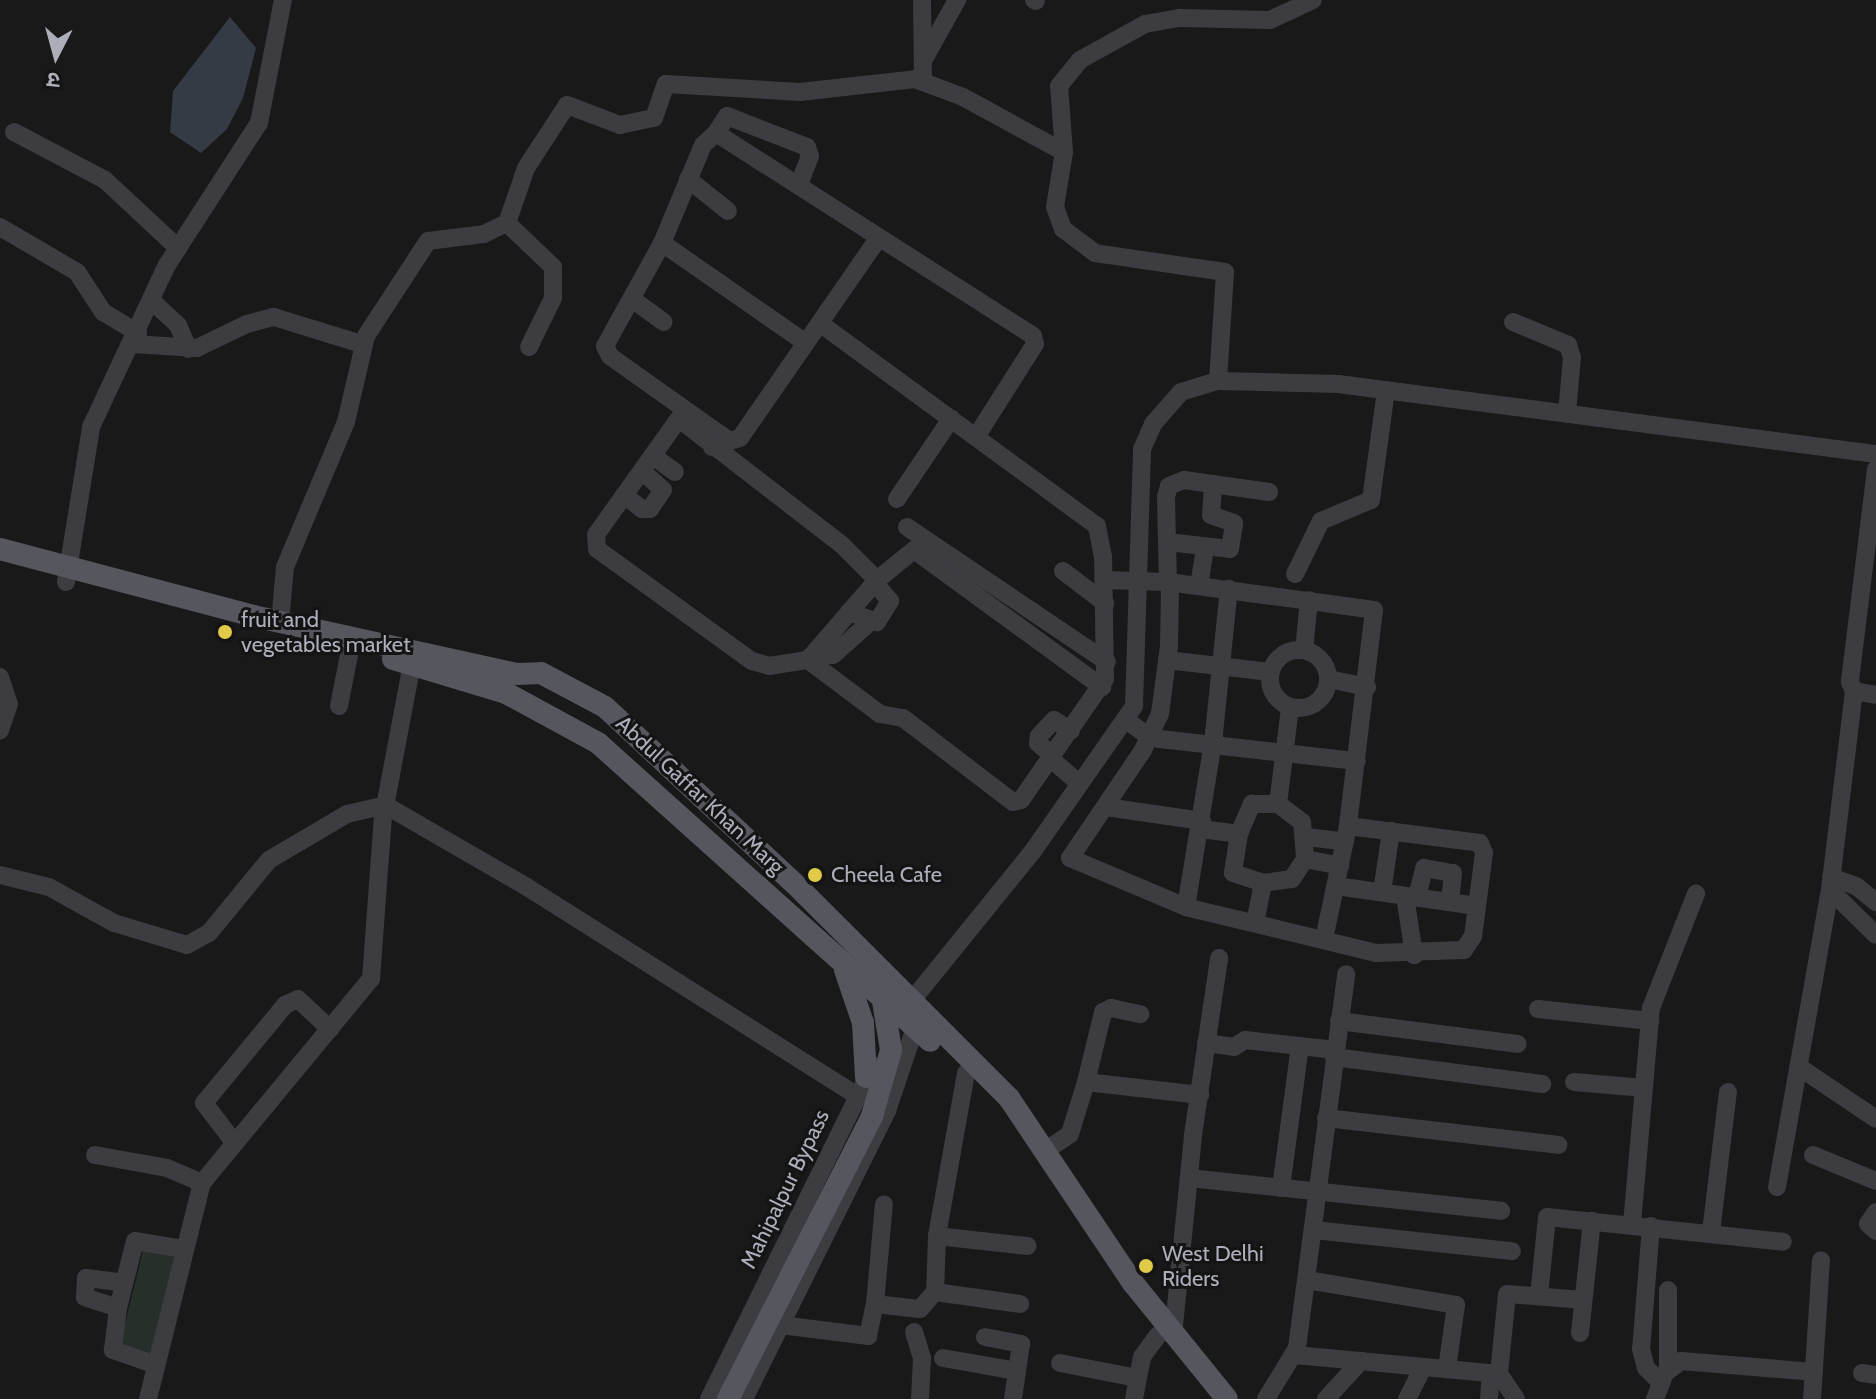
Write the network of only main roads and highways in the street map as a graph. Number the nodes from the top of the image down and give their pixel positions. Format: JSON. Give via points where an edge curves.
{"nodes":[{"id":1,"x":0,"y":549,"type":"edge"},
{"id":2,"x":0,"y":562,"type":"edge"},
{"id":3,"x":67,"y":575,"type":"junction"},
{"id":4,"x":516,"y":674,"type":"junction"},
{"id":5,"x":850,"y":959,"type":"junction"},
{"id":6,"x":911,"y":1015,"type":"junction"},
{"id":7,"x":1166,"y":1335,"type":"junction"},
{"id":8,"x":728,"y":1399,"type":"edge"},
{"id":9,"x":1212,"y":1399,"type":"edge"},
{"id":10,"x":1227,"y":1399,"type":"edge"}],
"edges":[{"from":1,"to":3,"type":"main road","name":"Abdul Gaffar Khan Marg"},
{"from":2,"to":3,"type":"main road","name":"Abdul Gaffar Khan Marg"},
{"from":3,"to":4,"type":"main road","name":"Abdul Gaffar Khan Marg"},
{"from":3,"to":5,"type":"main road","name":"Abdul Gaffar Khan Marg","via":[[412,663],[532,704],[598,743]]},
{"from":4,"to":5,"type":"main road","via":[[608,727]]},
{"from":4,"to":6,"type":"main road","name":"Abdul Gaffar Khan Marg","via":[[541,673],[567,683],[640,736]]},
{"from":5,"to":6,"type":"main road","name":"Abdul Gaffar Khan Marg"},
{"from":5,"to":8,"type":"main road","via":[[869,1085]]},
{"from":6,"to":7,"type":"main road","name":"Abdul Gaffar Khan Marg","via":[[1010,1118]]},
{"from":6,"to":7,"type":"main road","name":"Abdul Gaffar Khan Marg","via":[[1009,1098]]},
{"from":7,"to":9,"type":"main road","name":"Abdul Gaffar Khan Marg"},
{"from":7,"to":10,"type":"main road","name":"Abdul Gaffar Khan Marg"}]}
